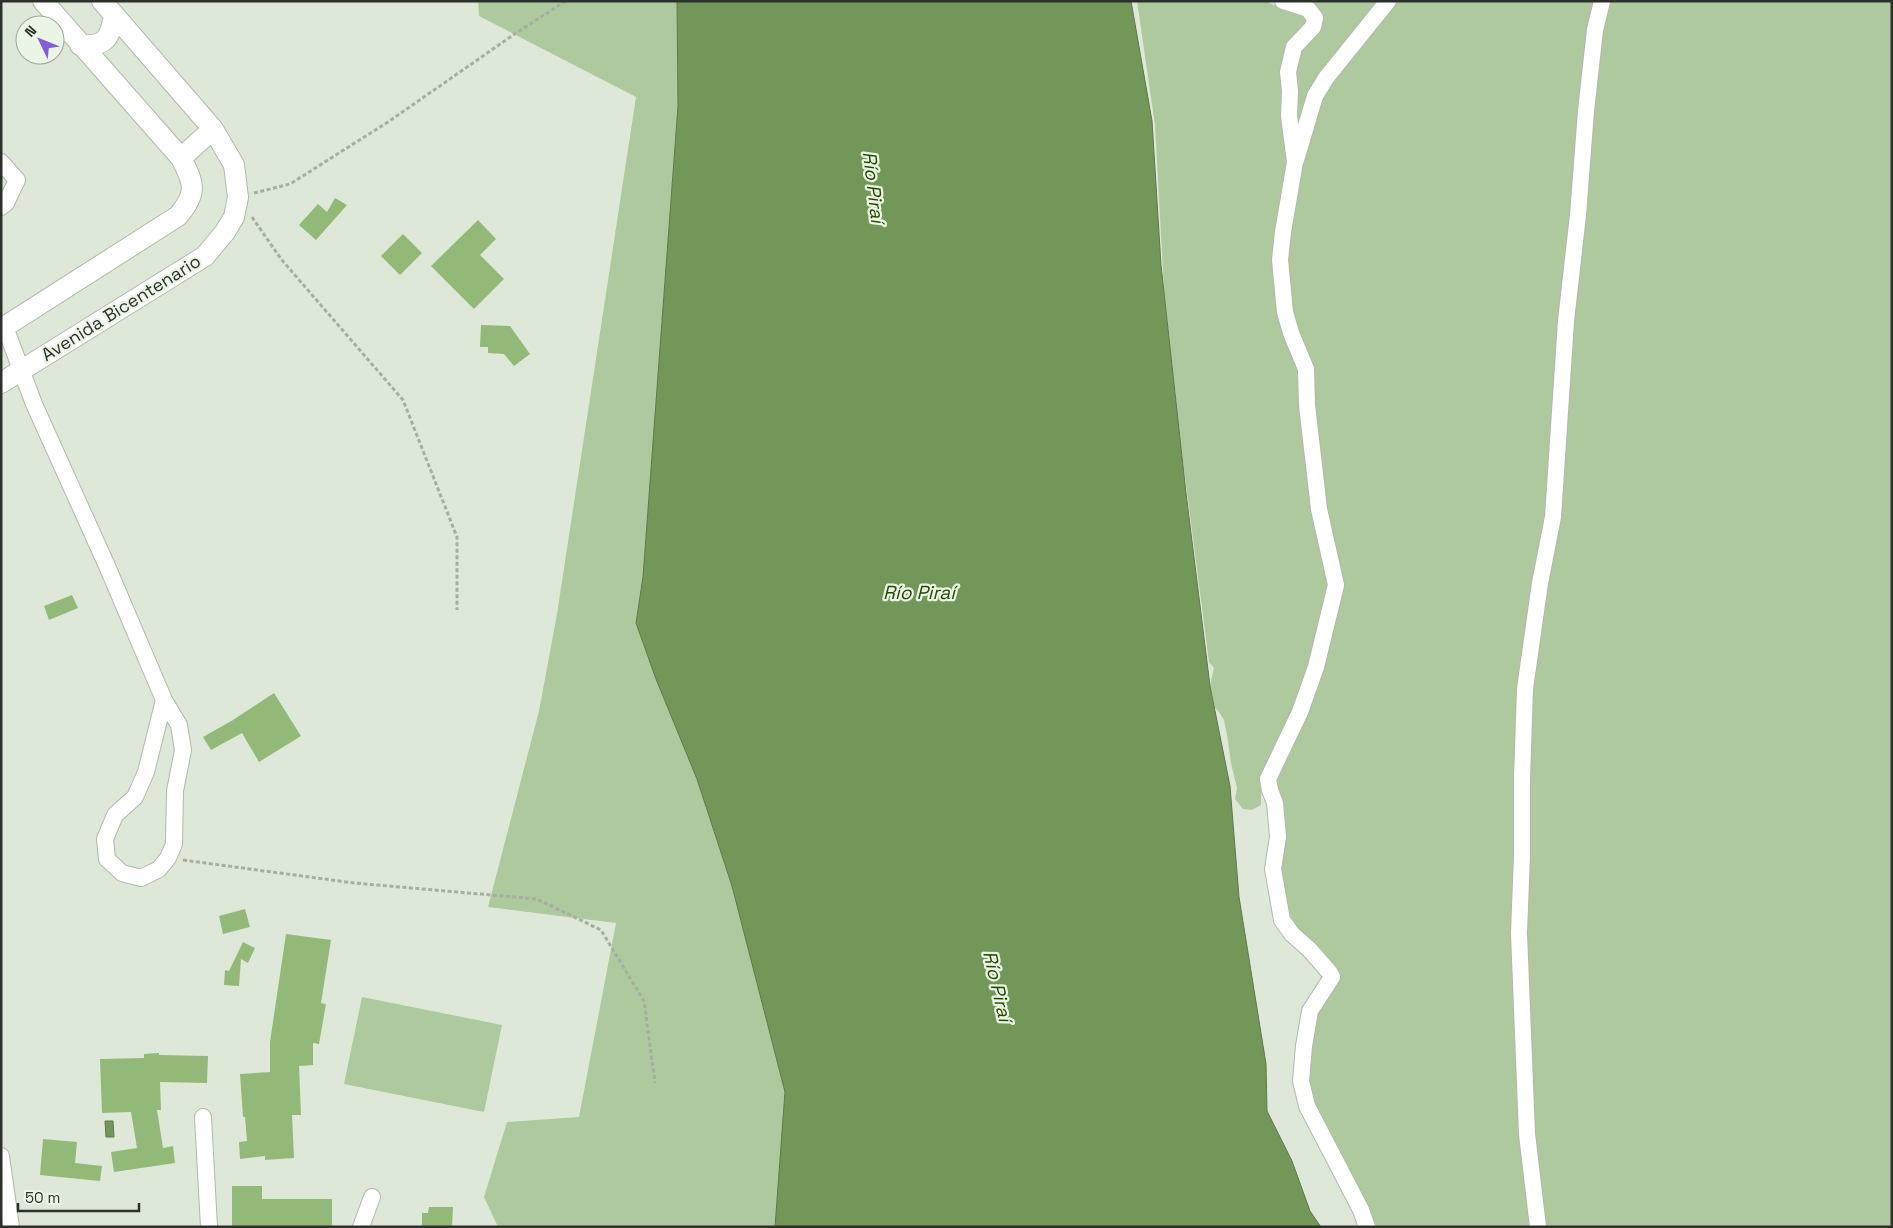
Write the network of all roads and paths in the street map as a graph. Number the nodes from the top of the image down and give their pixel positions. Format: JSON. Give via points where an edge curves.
{"nodes":[{"id":1,"x":42,"y":1,"type":"edge"},
{"id":2,"x":566,"y":1,"type":"edge"},
{"id":3,"x":1283,"y":1,"type":"edge"},
{"id":4,"x":1388,"y":1,"type":"edge"},
{"id":5,"x":1602,"y":1,"type":"edge"},
{"id":6,"x":108,"y":8,"type":"edge"},
{"id":7,"x":80,"y":45,"type":"junction"},
{"id":8,"x":213,"y":129,"type":"junction"},
{"id":9,"x":181,"y":158,"type":"junction"},
{"id":10,"x":1,"y":162,"type":"edge"},
{"id":11,"x":1295,"y":162,"type":"junction"},
{"id":12,"x":238,"y":197,"type":"junction"},
{"id":13,"x":1,"y":207,"type":"edge"},
{"id":14,"x":3,"y":328,"type":"edge"},
{"id":15,"x":20,"y":371,"type":"junction"},
{"id":16,"x":1,"y":383,"type":"edge"},
{"id":17,"x":457,"y":610,"type":"dead end"},
{"id":18,"x":164,"y":700,"type":"junction"},
{"id":19,"x":168,"y":858,"type":"junction"},
{"id":20,"x":655,"y":1083,"type":"dead end"},
{"id":21,"x":202,"y":1117,"type":"dead end"},
{"id":22,"x":1,"y":1156,"type":"edge"},
{"id":23,"x":372,"y":1197,"type":"dead end"},
{"id":24,"x":11,"y":1227,"type":"edge"},
{"id":25,"x":208,"y":1227,"type":"edge"},
{"id":26,"x":361,"y":1227,"type":"edge"},
{"id":27,"x":1367,"y":1227,"type":"edge"},
{"id":28,"x":1538,"y":1227,"type":"edge"}],
"edges":[{"from":1,"to":7,"type":"street"},
{"from":2,"to":12,"type":"path","via":[[290,184]]},
{"from":3,"to":11,"type":"street","via":[[1308,9],[1315,18],[1313,27],[1294,48],[1288,72]]},
{"from":4,"to":11,"type":"street","via":[[1315,96]]},
{"from":5,"to":28,"type":"street","via":[[1586,111],[1566,321],[1553,517],[1525,689],[1519,933],[1527,1134]]},
{"from":6,"to":7,"type":"street","via":[[111,33],[105,41],[96,46]]},
{"from":6,"to":8,"type":"street","name":"Avenida Bicentenario"},
{"from":7,"to":9,"type":"street"},
{"from":8,"to":9,"type":"street"},
{"from":8,"to":12,"type":"street","name":"Avenida Bicentenario","via":[[234,165]]},
{"from":9,"to":14,"type":"street","via":[[192,178],[192,194],[178,216]]},
{"from":10,"to":13,"type":"street","via":[[17,180]]},
{"from":11,"to":27,"type":"street","via":[[1280,260],[1285,312],[1306,369],[1319,509],[1336,585],[1316,667],[1300,712],[1268,778],[1275,803],[1278,837],[1273,869],[1282,920],[1332,978],[1310,1011],[1301,1081],[1307,1106]]},
{"from":12,"to":15,"type":"street","name":"Avenida Bicentenario","via":[[234,217],[205,256]]},
{"from":12,"to":17,"type":"path","via":[[281,259],[403,400],[457,537]]},
{"from":14,"to":15,"type":"street"},
{"from":15,"to":16,"type":"street","name":"Avenida Bicentenario"},
{"from":15,"to":18,"type":"street"},
{"from":18,"to":19,"type":"street","via":[[179,724],[183,750],[175,791],[174,844]]},
{"from":18,"to":19,"type":"street","via":[[146,772],[135,797],[115,815],[105,839],[107,859],[122,873],[142,878],[159,869]]},
{"from":19,"to":20,"type":"path","via":[[354,883],[537,899],[601,930],[644,1001]]},
{"from":21,"to":25,"type":"street"},
{"from":22,"to":24,"type":"street"},
{"from":23,"to":26,"type":"street"}]}
